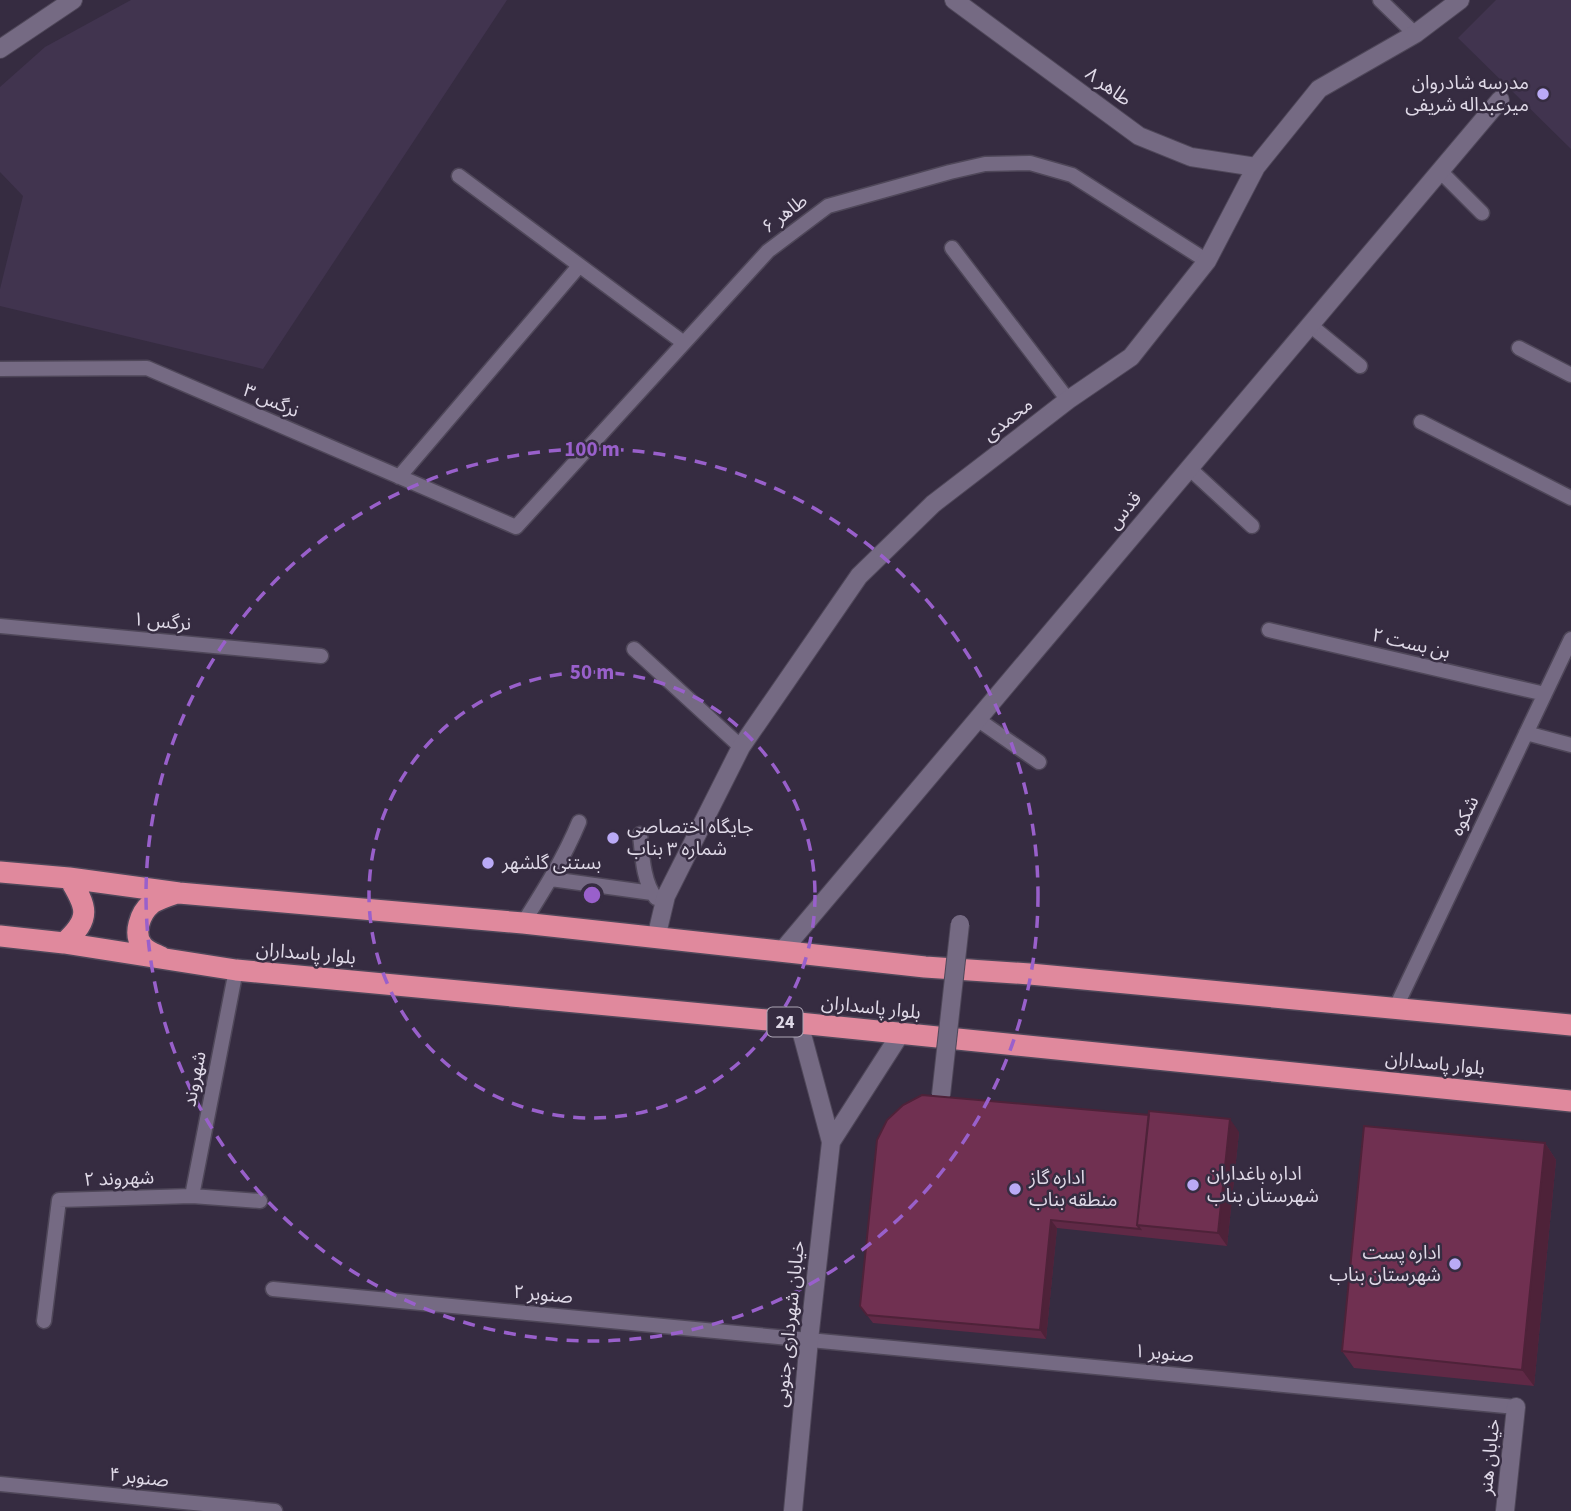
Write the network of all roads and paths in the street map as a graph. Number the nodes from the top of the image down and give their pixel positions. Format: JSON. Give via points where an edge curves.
{"nodes":[{"id":1,"x":73,"y":0,"type":"edge"},
{"id":2,"x":954,"y":0,"type":"edge"},
{"id":3,"x":1380,"y":0,"type":"edge"},
{"id":4,"x":1460,"y":0,"type":"edge"},
{"id":5,"x":1415,"y":34,"type":"junction"},
{"id":6,"x":0,"y":49,"type":"edge"},
{"id":7,"x":1500,"y":100,"type":"dead end"},
{"id":8,"x":1256,"y":167,"type":"junction"},
{"id":9,"x":1440,"y":171,"type":"junction"},
{"id":10,"x":459,"y":176,"type":"dead end"},
{"id":11,"x":1482,"y":213,"type":"dead end"},
{"id":12,"x":952,"y":248,"type":"dead end"},
{"id":13,"x":1207,"y":261,"type":"junction"},
{"id":14,"x":579,"y":266,"type":"junction"},
{"id":15,"x":1310,"y":325,"type":"junction"},
{"id":16,"x":684,"y":343,"type":"junction"},
{"id":17,"x":1519,"y":348,"type":"dead end"},
{"id":18,"x":1360,"y":366,"type":"dead end"},
{"id":19,"x":0,"y":369,"type":"edge"},
{"id":20,"x":1571,"y":375,"type":"edge"},
{"id":21,"x":1068,"y":400,"type":"junction"},
{"id":22,"x":1421,"y":422,"type":"dead end"},
{"id":23,"x":1189,"y":468,"type":"junction"},
{"id":24,"x":399,"y":477,"type":"junction"},
{"id":25,"x":1571,"y":498,"type":"edge"},
{"id":26,"x":1252,"y":526,"type":"dead end"},
{"id":27,"x":516,"y":527,"type":"joint"},
{"id":28,"x":0,"y":626,"type":"edge"},
{"id":29,"x":1269,"y":631,"type":"dead end"},
{"id":30,"x":1571,"y":639,"type":"edge"},
{"id":31,"x":634,"y":649,"type":"dead end"},
{"id":32,"x":321,"y":656,"type":"dead end"},
{"id":33,"x":1565,"y":665,"type":"edge"},
{"id":34,"x":1545,"y":694,"type":"junction"},
{"id":35,"x":977,"y":719,"type":"junction"},
{"id":36,"x":1526,"y":733,"type":"junction"},
{"id":37,"x":1571,"y":745,"type":"edge"},
{"id":38,"x":741,"y":747,"type":"junction"},
{"id":39,"x":1039,"y":762,"type":"dead end"},
{"id":40,"x":579,"y":822,"type":"dead end"},
{"id":41,"x":640,"y":834,"type":"dead end"},
{"id":42,"x":0,"y":872,"type":"edge"},
{"id":43,"x":69,"y":878,"type":"junction"},
{"id":44,"x":551,"y":880,"type":"junction"},
{"id":45,"x":179,"y":893,"type":"junction"},
{"id":46,"x":658,"y":900,"type":"junction"},
{"id":47,"x":523,"y":923,"type":"junction"},
{"id":48,"x":960,"y":924,"type":"dead end"},
{"id":49,"x":0,"y":936,"type":"edge"},
{"id":50,"x":656,"y":938,"type":"junction"},
{"id":51,"x":64,"y":943,"type":"junction"},
{"id":52,"x":782,"y":951,"type":"junction"},
{"id":53,"x":163,"y":958,"type":"junction"},
{"id":54,"x":236,"y":970,"type":"junction"},
{"id":55,"x":1395,"y":1009,"type":"junction"},
{"id":56,"x":799,"y":1023,"type":"junction"},
{"id":57,"x":1571,"y":1026,"type":"edge"},
{"id":58,"x":901,"y":1034,"type":"junction"},
{"id":59,"x":941,"y":1095,"type":"edge"},
{"id":60,"x":1571,"y":1101,"type":"edge"},
{"id":61,"x":831,"y":1142,"type":"junction"},
{"id":62,"x":192,"y":1196,"type":"junction"},
{"id":63,"x":260,"y":1201,"type":"dead end"},
{"id":64,"x":273,"y":1289,"type":"dead end"},
{"id":65,"x":44,"y":1321,"type":"dead end"},
{"id":66,"x":809,"y":1339,"type":"junction"},
{"id":67,"x":1516,"y":1406,"type":"joint"},
{"id":68,"x":0,"y":1484,"type":"edge"},
{"id":69,"x":275,"y":1511,"type":"edge"},
{"id":70,"x":793,"y":1511,"type":"edge"},
{"id":71,"x":1505,"y":1511,"type":"edge"}],
"edges":[{"from":1,"to":6,"type":"street"},
{"from":2,"to":8,"type":"street","name":"طاهر ۸","via":[[1139,136],[1191,157]]},
{"from":3,"to":5,"type":"lane"},
{"from":4,"to":5,"type":"street","name":"محمدی"},
{"from":5,"to":8,"type":"street","name":"محمدی","via":[[1319,89]]},
{"from":7,"to":9,"type":"street","name":"قدس"},
{"from":8,"to":13,"type":"street","name":"محمدی"},
{"from":9,"to":11,"type":"lane"},
{"from":9,"to":15,"type":"street","name":"قدس"},
{"from":10,"to":14,"type":"lane"},
{"from":12,"to":21,"type":"lane"},
{"from":13,"to":16,"type":"lane","name":"طاهر ۶","via":[[1072,175],[1030,163],[985,164],[828,206],[768,251]]},
{"from":13,"to":21,"type":"street","name":"محمدی","via":[[1131,357]]},
{"from":14,"to":16,"type":"lane"},
{"from":14,"to":24,"type":"lane"},
{"from":15,"to":18,"type":"lane"},
{"from":15,"to":23,"type":"street","name":"قدس"},
{"from":16,"to":27,"type":"lane","name":"طاهر ۶"},
{"from":17,"to":20,"type":"lane"},
{"from":19,"to":24,"type":"lane","name":"نرگس ۳","via":[[147,368]]},
{"from":21,"to":38,"type":"street","name":"محمدی","via":[[933,504],[859,576]]},
{"from":22,"to":25,"type":"lane"},
{"from":23,"to":26,"type":"lane"},
{"from":23,"to":35,"type":"street","name":"قدس"},
{"from":24,"to":27,"type":"lane","name":"نرگس ۳"},
{"from":28,"to":32,"type":"lane","name":"نرگس ۱"},
{"from":29,"to":34,"type":"lane","name":"بن بست ۲"},
{"from":30,"to":33,"type":"lane","name":"شکوه"},
{"from":31,"to":38,"type":"lane"},
{"from":33,"to":34,"type":"lane","name":"شکوه"},
{"from":34,"to":36,"type":"lane","name":"شکوه"},
{"from":35,"to":39,"type":"lane"},
{"from":35,"to":52,"type":"street","name":"قدس"},
{"from":36,"to":37,"type":"lane"},
{"from":36,"to":55,"type":"lane","name":"شکوه"},
{"from":38,"to":46,"type":"street","name":"محمدی","via":[[666,896]]},
{"from":40,"to":44,"type":"lane"},
{"from":41,"to":46,"type":"lane","via":[[643,864]]},
{"from":42,"to":43,"type":"highway"},
{"from":43,"to":45,"type":"highway"},
{"from":43,"to":51,"type":"highway","via":[[83,903],[83,914],[77,931]]},
{"from":44,"to":46,"type":"lane"},
{"from":44,"to":47,"type":"lane"},
{"from":45,"to":47,"type":"highway"},
{"from":45,"to":53,"type":"highway","via":[[153,902],[139,927],[143,947]]},
{"from":46,"to":50,"type":"street","name":"محمدی"},
{"from":47,"to":50,"type":"highway"},
{"from":48,"to":59,"type":"street","bridge":true},
{"from":49,"to":51,"type":"highway","name":"بلوار پاسداران","number":"24"},
{"from":50,"to":52,"type":"highway"},
{"from":51,"to":53,"type":"highway","name":"بلوار پاسداران","number":"24"},
{"from":52,"to":55,"type":"highway"},
{"from":53,"to":54,"type":"highway","name":"بلوار پاسداران","number":"24"},
{"from":54,"to":56,"type":"highway","name":"بلوار پاسداران","number":"24"},
{"from":54,"to":62,"type":"lane","name":"شهروند"},
{"from":55,"to":57,"type":"highway"},
{"from":56,"to":58,"type":"highway","name":"بلوار پاسداران","number":"24"},
{"from":56,"to":61,"type":"street"},
{"from":58,"to":60,"type":"highway","name":"بلوار پاسداران","number":"24"},
{"from":58,"to":61,"type":"street"},
{"from":61,"to":66,"type":"street","name":"خیابان شهرداری جنوبی"},
{"from":62,"to":63,"type":"lane","name":"شهروند ۲"},
{"from":62,"to":65,"type":"lane","name":"شهروند ۲","via":[[60,1200]]},
{"from":64,"to":66,"type":"lane","name":"صنوبر ۲"},
{"from":66,"to":67,"type":"lane","name":"صنوبر ۱"},
{"from":66,"to":70,"type":"street","name":"خیابان شهرداری جنوبی"},
{"from":67,"to":71,"type":"street","name":"خیابان هنر"},
{"from":68,"to":69,"type":"lane","name":"صنوبر ۴"}]}
